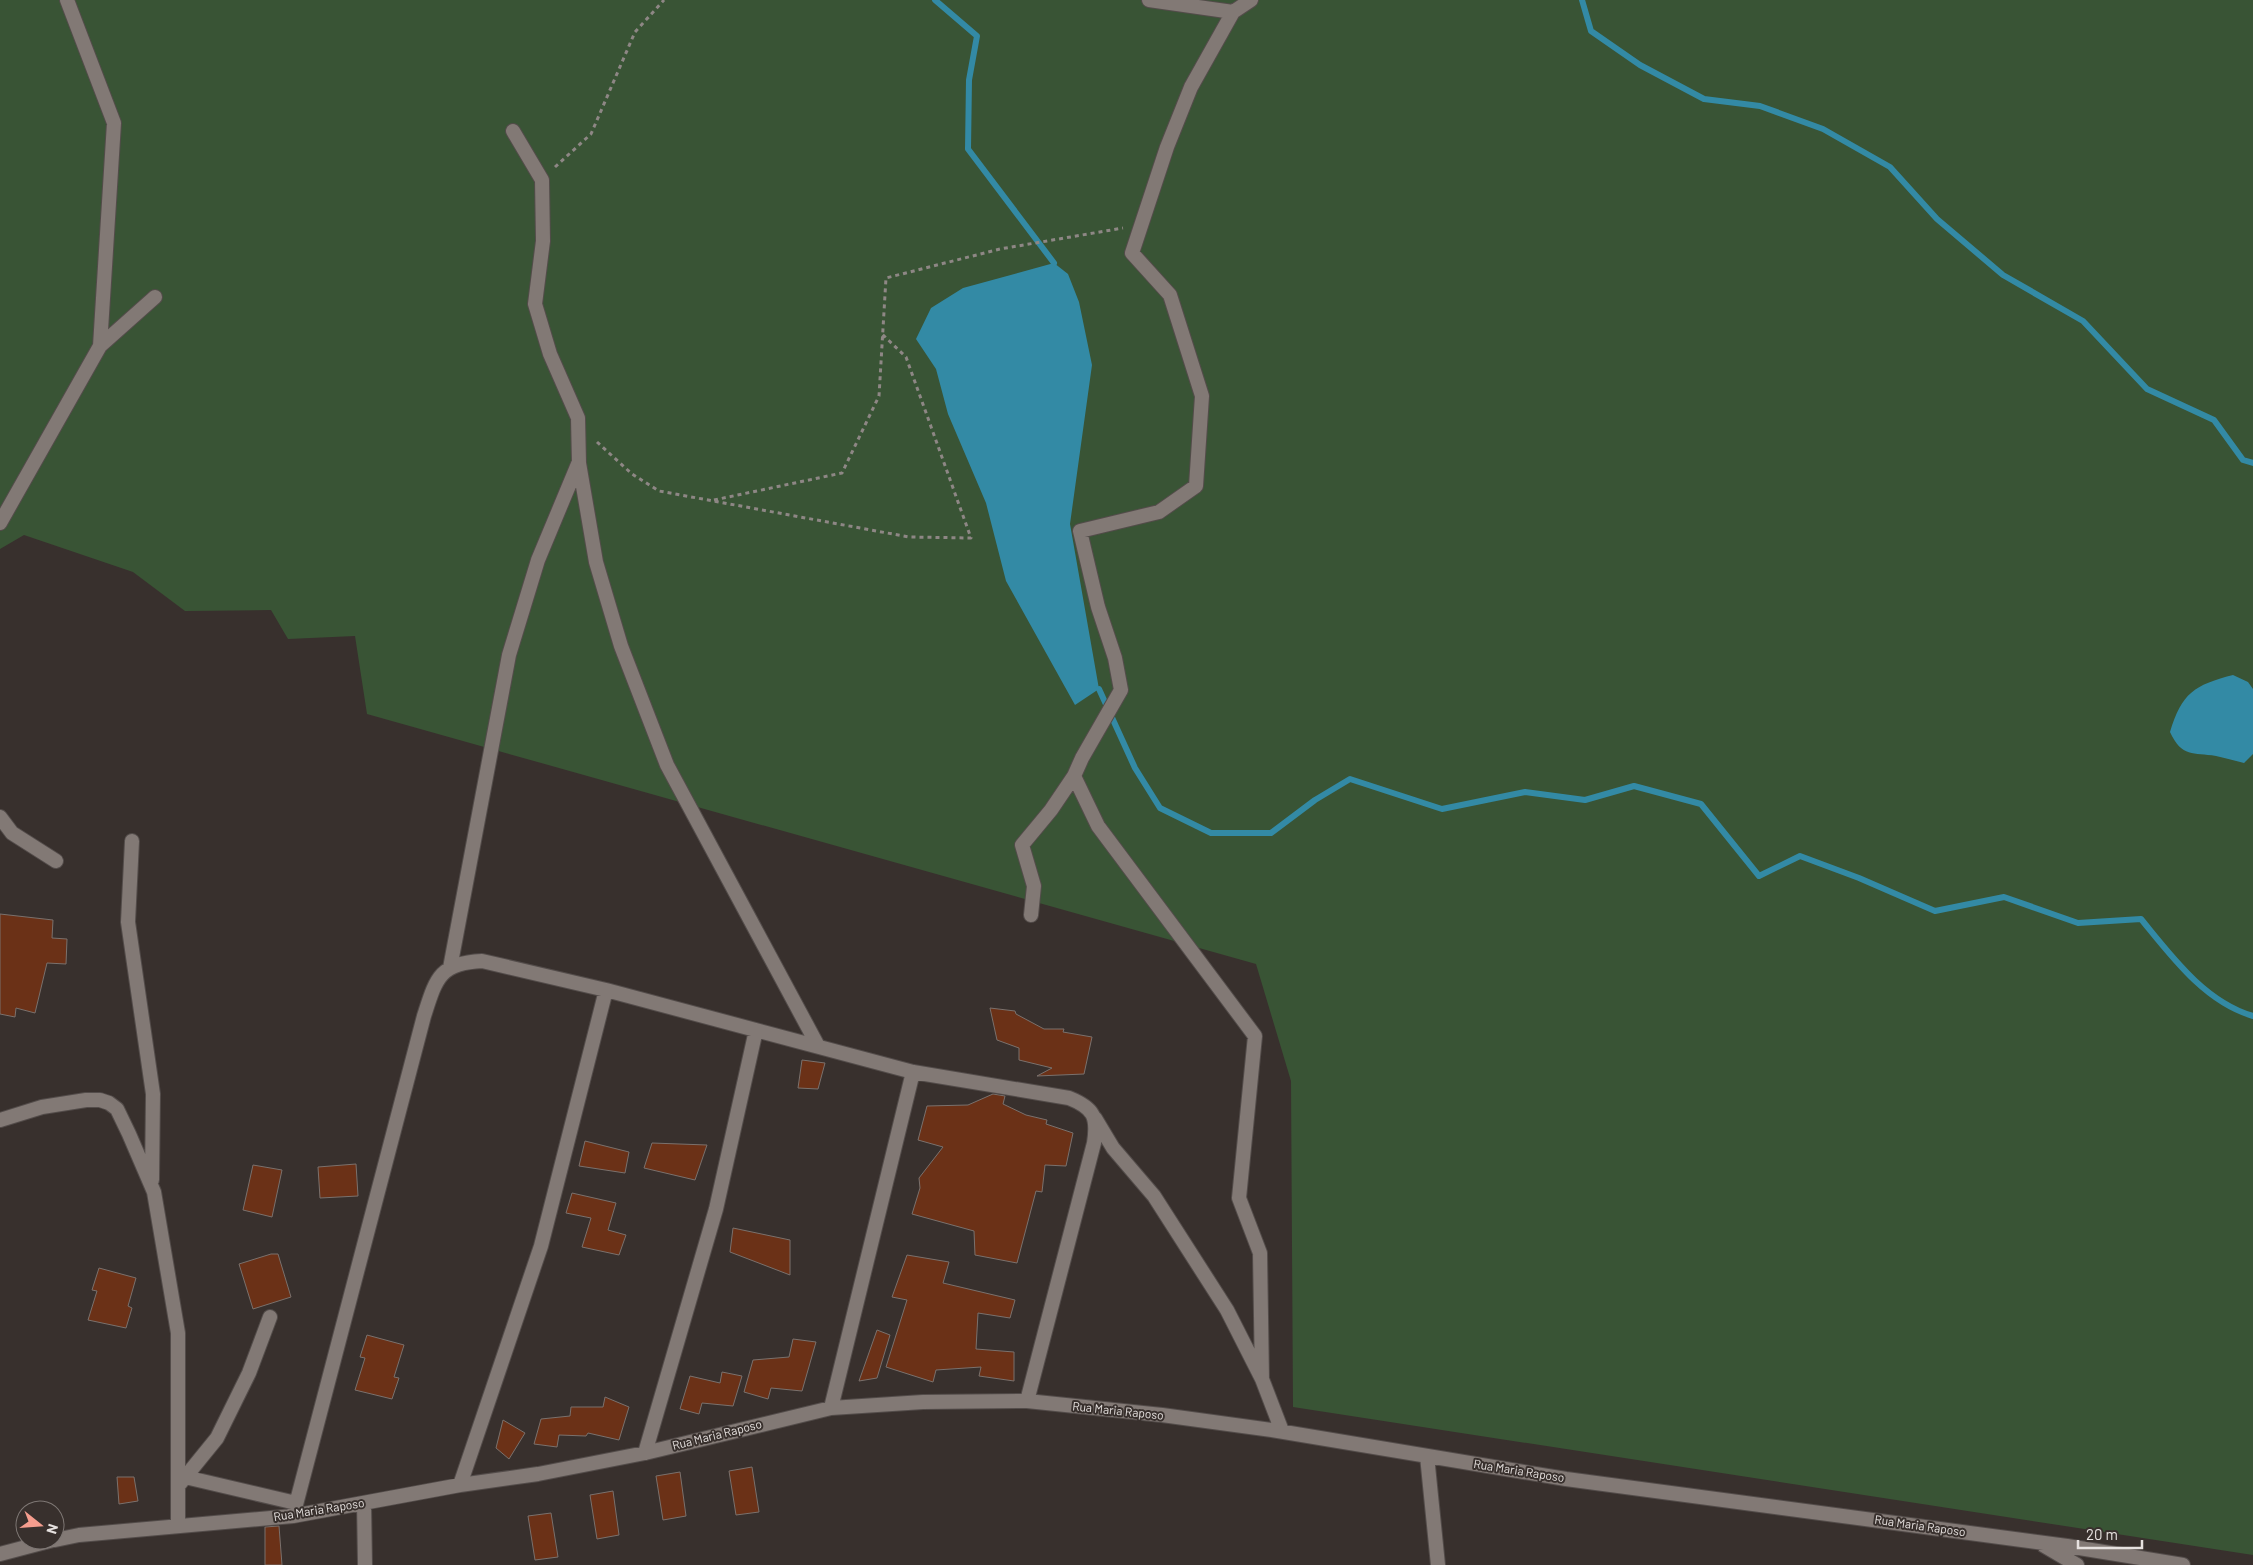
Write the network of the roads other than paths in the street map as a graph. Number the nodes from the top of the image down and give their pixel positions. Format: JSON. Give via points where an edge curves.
{"nodes":[{"id":1,"x":67,"y":0,"type":"edge"},
{"id":2,"x":1149,"y":0,"type":"edge"},
{"id":3,"x":1251,"y":0,"type":"edge"},
{"id":4,"x":1233,"y":12,"type":"junction"},
{"id":5,"x":513,"y":131,"type":"dead end"},
{"id":6,"x":155,"y":297,"type":"dead end"},
{"id":7,"x":100,"y":346,"type":"junction"},
{"id":8,"x":579,"y":463,"type":"junction"},
{"id":9,"x":0,"y":523,"type":"edge"},
{"id":10,"x":1074,"y":776,"type":"junction"},
{"id":11,"x":0,"y":817,"type":"edge"},
{"id":12,"x":132,"y":842,"type":"dead end"},
{"id":13,"x":56,"y":861,"type":"dead end"},
{"id":14,"x":1031,"y":915,"type":"dead end"},
{"id":15,"x":450,"y":968,"type":"junction"},
{"id":16,"x":606,"y":990,"type":"junction"},
{"id":17,"x":756,"y":1030,"type":"junction"},
{"id":18,"x":818,"y":1046,"type":"junction"},
{"id":19,"x":914,"y":1072,"type":"junction"},
{"id":20,"x":1092,"y":1112,"type":"junction"},
{"id":21,"x":0,"y":1120,"type":"edge"},
{"id":22,"x":152,"y":1186,"type":"junction"},
{"id":23,"x":270,"y":1317,"type":"dead end"},
{"id":24,"x":1262,"y":1379,"type":"junction"},
{"id":25,"x":1027,"y":1401,"type":"junction"},
{"id":26,"x":831,"y":1408,"type":"junction"},
{"id":27,"x":1282,"y":1432,"type":"junction"},
{"id":28,"x":645,"y":1453,"type":"junction"},
{"id":29,"x":1427,"y":1456,"type":"junction"},
{"id":30,"x":182,"y":1482,"type":"junction"},
{"id":31,"x":460,"y":1485,"type":"junction"},
{"id":32,"x":364,"y":1503,"type":"junction"},
{"id":33,"x":294,"y":1510,"type":"junction"},
{"id":34,"x":178,"y":1526,"type":"junction"},
{"id":35,"x":65,"y":1538,"type":"edge"},
{"id":36,"x":2036,"y":1542,"type":"junction"},
{"id":37,"x":15,"y":1550,"type":"edge"},
{"id":38,"x":0,"y":1554,"type":"edge"},
{"id":39,"x":1438,"y":1558,"type":"edge"},
{"id":40,"x":365,"y":1565,"type":"edge"},
{"id":41,"x":1430,"y":1565,"type":"edge"},
{"id":42,"x":2077,"y":1565,"type":"edge"},
{"id":43,"x":2183,"y":1565,"type":"edge"}],
"edges":[{"from":1,"to":7,"type":"street","via":[[114,123]]},
{"from":2,"to":4,"type":"street"},
{"from":3,"to":4,"type":"street"},
{"from":4,"to":10,"type":"street","via":[[1191,87],[1167,146],[1132,253],[1170,295],[1202,396],[1196,486],[1159,512],[1080,531],[1121,690]]},
{"from":5,"to":8,"type":"street","via":[[542,180],[543,241],[534,304],[578,422]]},
{"from":6,"to":7,"type":"street"},
{"from":7,"to":9,"type":"street"},
{"from":8,"to":15,"type":"street","via":[[538,560],[509,655]]},
{"from":8,"to":18,"type":"street","via":[[596,562],[621,646],[667,765]]},
{"from":10,"to":14,"type":"street","via":[[1022,845],[1034,886]]},
{"from":10,"to":24,"type":"street","via":[[1098,826],[1255,1036],[1239,1198],[1260,1253]]},
{"from":11,"to":13,"type":"street","via":[[12,833]]},
{"from":12,"to":22,"type":"street","via":[[128,922],[153,1094]]},
{"from":15,"to":16,"type":"street","via":[[466,961],[482,960]]},
{"from":15,"to":33,"type":"street","via":[[437,978],[424,1016]]},
{"from":16,"to":17,"type":"street"},
{"from":16,"to":31,"type":"street","via":[[541,1246]]},
{"from":17,"to":18,"type":"street"},
{"from":17,"to":28,"type":"street","via":[[716,1209]]},
{"from":18,"to":19,"type":"street"},
{"from":19,"to":20,"type":"street","via":[[1069,1098],[1084,1104]]},
{"from":19,"to":26,"type":"street"},
{"from":20,"to":24,"type":"street","via":[[1113,1148],[1154,1196],[1227,1310]]},
{"from":20,"to":25,"type":"street","via":[[1096,1126],[1094,1143]]},
{"from":21,"to":22,"type":"street","via":[[42,1107],[86,1100],[109,1103],[116,1109]]},
{"from":22,"to":30,"type":"street","via":[[178,1333]]},
{"from":23,"to":30,"type":"street","via":[[249,1373],[217,1438]]},
{"from":24,"to":27,"type":"street"},
{"from":25,"to":26,"type":"street","name":"Rua Maria Raposo","via":[[923,1402]]},
{"from":25,"to":27,"type":"street","name":"Rua Maria Raposo"},
{"from":26,"to":28,"type":"street","name":"Rua Maria Raposo"},
{"from":27,"to":29,"type":"street","name":"Rua Maria Raposo"},
{"from":28,"to":31,"type":"street","name":"Rua Maria Raposo"},
{"from":29,"to":36,"type":"street","name":"Rua Maria Raposo","via":[[1566,1479]]},
{"from":29,"to":39,"type":"street"},
{"from":30,"to":33,"type":"street"},
{"from":30,"to":34,"type":"street"},
{"from":31,"to":32,"type":"street","name":"Rua Maria Raposo"},
{"from":32,"to":33,"type":"street","name":"Rua Maria Raposo"},
{"from":32,"to":40,"type":"street"},
{"from":33,"to":34,"type":"street","name":"Rua Maria Raposo"},
{"from":34,"to":35,"type":"street","name":"Rua Maria Raposo"},
{"from":36,"to":42,"type":"street"},
{"from":36,"to":43,"type":"street","name":"Rua Maria Raposo"},
{"from":37,"to":38,"type":"street","name":"Rua Maria Raposo"},
{"from":39,"to":41,"type":"street"}]}
